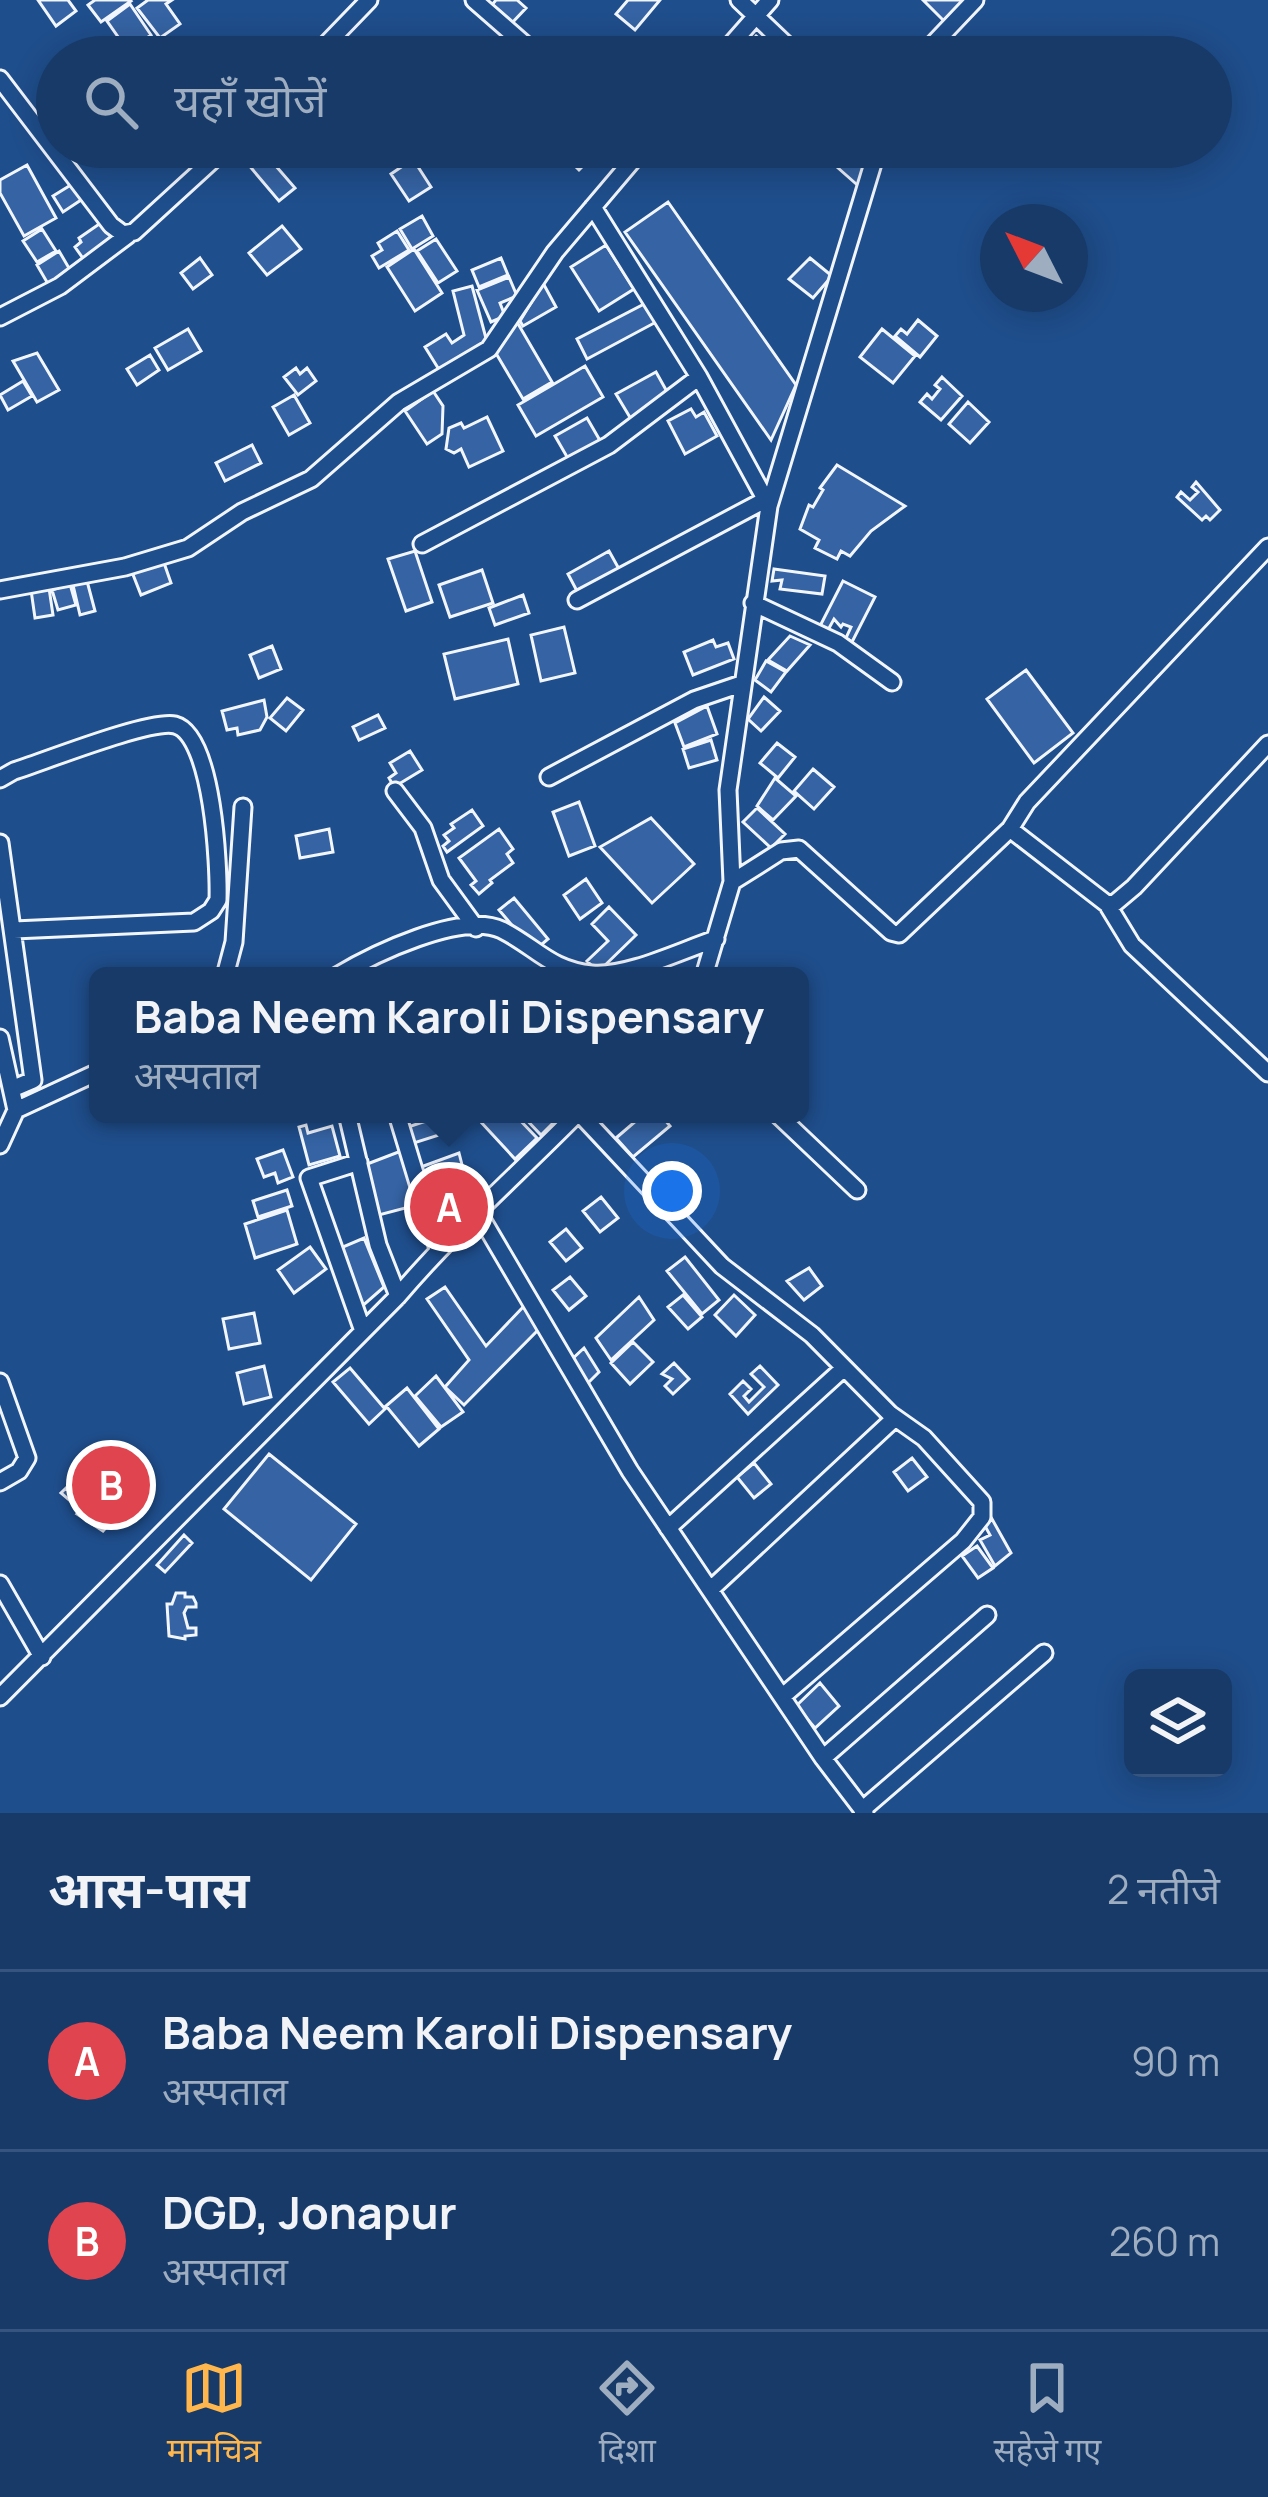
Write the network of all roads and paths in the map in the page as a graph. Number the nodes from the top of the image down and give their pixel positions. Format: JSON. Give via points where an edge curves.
{"nodes":[{"id":1,"x":369,"y":0,"type":"edge"},
{"id":2,"x":474,"y":0,"type":"edge"},
{"id":3,"x":739,"y":0,"type":"edge"},
{"id":4,"x":770,"y":0,"type":"edge"},
{"id":5,"x":975,"y":0,"type":"edge"},
{"id":6,"x":756,"y":16,"type":"junction"},
{"id":7,"x":334,"y":36,"type":"edge"},
{"id":8,"x":515,"y":36,"type":"edge"},
{"id":9,"x":738,"y":36,"type":"edge"},
{"id":10,"x":777,"y":36,"type":"edge"},
{"id":11,"x":941,"y":36,"type":"edge"},
{"id":12,"x":0,"y":79,"type":"edge"},
{"id":13,"x":36,"y":126,"type":"edge"},
{"id":14,"x":68,"y":168,"type":"edge"},
{"id":15,"x":203,"y":168,"type":"edge"},
{"id":16,"x":625,"y":168,"type":"edge"},
{"id":17,"x":871,"y":168,"type":"edge"},
{"id":18,"x":593,"y":207,"type":"junction"},
{"id":19,"x":128,"y":235,"type":"junction"},
{"id":20,"x":0,"y":317,"type":"edge"},
{"id":21,"x":699,"y":377,"type":"junction"},
{"id":22,"x":767,"y":503,"type":"junction"},
{"id":23,"x":422,"y":544,"type":"dead end"},
{"id":24,"x":1268,"y":547,"type":"edge"},
{"id":25,"x":0,"y":590,"type":"edge"},
{"id":26,"x":577,"y":600,"type":"dead end"},
{"id":27,"x":753,"y":603,"type":"junction"},
{"id":28,"x":892,"y":682,"type":"dead end"},
{"id":29,"x":741,"y":684,"type":"junction"},
{"id":30,"x":1268,"y":744,"type":"edge"},
{"id":31,"x":549,"y":777,"type":"dead end"},
{"id":32,"x":0,"y":779,"type":"edge"},
{"id":33,"x":394,"y":791,"type":"dead end"},
{"id":34,"x":243,"y":807,"type":"dead end"},
{"id":35,"x":1010,"y":829,"type":"junction"},
{"id":36,"x":0,"y":843,"type":"edge"},
{"id":37,"x":732,"y":882,"type":"junction"},
{"id":38,"x":1107,"y":904,"type":"junction"},
{"id":39,"x":476,"y":928,"type":"junction"},
{"id":40,"x":14,"y":930,"type":"junction"},
{"id":41,"x":716,"y":939,"type":"junction"},
{"id":42,"x":227,"y":967,"type":"edge"},
{"id":43,"x":356,"y":967,"type":"edge"},
{"id":44,"x":558,"y":967,"type":"edge"},
{"id":45,"x":633,"y":967,"type":"edge"},
{"id":46,"x":707,"y":967,"type":"edge"},
{"id":47,"x":0,"y":1038,"type":"edge"},
{"id":48,"x":1268,"y":1073,"type":"edge"},
{"id":49,"x":89,"y":1076,"type":"edge"},
{"id":50,"x":12,"y":1089,"type":"junction"},
{"id":51,"x":16,"y":1110,"type":"junction"},
{"id":52,"x":349,"y":1123,"type":"edge"},
{"id":53,"x":400,"y":1123,"type":"edge"},
{"id":54,"x":570,"y":1123,"type":"edge"},
{"id":55,"x":587,"y":1123,"type":"edge"},
{"id":56,"x":786,"y":1123,"type":"edge"},
{"id":57,"x":0,"y":1145,"type":"edge"},
{"id":58,"x":359,"y":1162,"type":"junction"},
{"id":59,"x":857,"y":1190,"type":"dead end"},
{"id":60,"x":479,"y":1214,"type":"junction"},
{"id":61,"x":438,"y":1249,"type":"junction"},
{"id":62,"x":398,"y":1296,"type":"junction"},
{"id":63,"x":363,"y":1331,"type":"junction"},
{"id":64,"x":844,"y":1368,"type":"junction"},
{"id":65,"x":0,"y":1382,"type":"edge"},
{"id":66,"x":895,"y":1418,"type":"junction"},
{"id":67,"x":0,"y":1482,"type":"edge"},
{"id":68,"x":668,"y":1528,"type":"junction"},
{"id":69,"x":0,"y":1584,"type":"edge"},
{"id":70,"x":710,"y":1590,"type":"junction"},
{"id":71,"x":987,"y":1615,"type":"dead end"},
{"id":72,"x":1044,"y":1653,"type":"dead end"},
{"id":73,"x":42,"y":1657,"type":"junction"},
{"id":74,"x":782,"y":1696,"type":"junction"},
{"id":75,"x":0,"y":1697,"type":"edge"},
{"id":76,"x":824,"y":1759,"type":"junction"},
{"id":77,"x":864,"y":1812,"type":"edge"}],
"edges":[{"from":1,"to":7,"type":"street"},
{"from":2,"to":8,"type":"street"},
{"from":3,"to":6,"type":"street"},
{"from":4,"to":6,"type":"street"},
{"from":5,"to":11,"type":"street"},
{"from":6,"to":9,"type":"street"},
{"from":6,"to":10,"type":"street"},
{"from":12,"to":13,"type":"street"},
{"from":14,"to":19,"type":"street"},
{"from":15,"to":19,"type":"street"},
{"from":16,"to":18,"type":"street"},
{"from":17,"to":22,"type":"street"},
{"from":18,"to":21,"type":"street"},
{"from":18,"to":25,"type":"street","via":[[489,349],[399,402],[311,479],[188,548]]},
{"from":19,"to":20,"type":"street","via":[[60,286]]},
{"from":21,"to":22,"type":"street"},
{"from":21,"to":23,"type":"street","via":[[609,445]]},
{"from":22,"to":26,"type":"street"},
{"from":22,"to":27,"type":"street"},
{"from":24,"to":35,"type":"street"},
{"from":27,"to":28,"type":"street","via":[[818,632]]},
{"from":27,"to":29,"type":"street"},
{"from":29,"to":31,"type":"street","via":[[694,700]]},
{"from":29,"to":37,"type":"street","via":[[728,790]]},
{"from":30,"to":38,"type":"street","via":[[1135,887]]},
{"from":32,"to":40,"type":"street","via":[[175,725],[200,755],[219,880],[215,906],[194,922]]},
{"from":33,"to":39,"type":"street","via":[[423,827],[441,880]]},
{"from":34,"to":42,"type":"street"},
{"from":35,"to":37,"type":"street","via":[[899,934],[799,849],[781,851]]},
{"from":35,"to":38,"type":"street"},
{"from":36,"to":40,"type":"street"},
{"from":37,"to":41,"type":"street"},
{"from":38,"to":48,"type":"street","via":[[1132,945]]},
{"from":39,"to":43,"type":"street","via":[[405,941]]},
{"from":39,"to":44,"type":"street","via":[[504,931]]},
{"from":40,"to":50,"type":"street","via":[[33,1080]]},
{"from":41,"to":45,"type":"street"},
{"from":41,"to":46,"type":"street"},
{"from":47,"to":50,"type":"street"},
{"from":49,"to":51,"type":"street"},
{"from":50,"to":51,"type":"street"},
{"from":51,"to":57,"type":"street"},
{"from":52,"to":58,"type":"street"},
{"from":53,"to":61,"type":"street"},
{"from":54,"to":60,"type":"street"},
{"from":55,"to":64,"type":"street","via":[[722,1266]]},
{"from":56,"to":59,"type":"street"},
{"from":58,"to":62,"type":"street"},
{"from":58,"to":63,"type":"street","via":[[309,1178]]},
{"from":60,"to":61,"type":"street"},
{"from":60,"to":68,"type":"street"},
{"from":61,"to":62,"type":"street"},
{"from":62,"to":63,"type":"street"},
{"from":63,"to":73,"type":"street"},
{"from":64,"to":66,"type":"street"},
{"from":64,"to":68,"type":"street"},
{"from":65,"to":67,"type":"street","via":[[27,1458]]},
{"from":66,"to":70,"type":"street"},
{"from":66,"to":74,"type":"street","via":[[980,1496],[982,1516]]},
{"from":68,"to":70,"type":"street"},
{"from":69,"to":73,"type":"street"},
{"from":70,"to":74,"type":"street"},
{"from":71,"to":76,"type":"street"},
{"from":72,"to":77,"type":"street"},
{"from":73,"to":75,"type":"street"},
{"from":74,"to":76,"type":"street"},
{"from":76,"to":77,"type":"street"}]}
